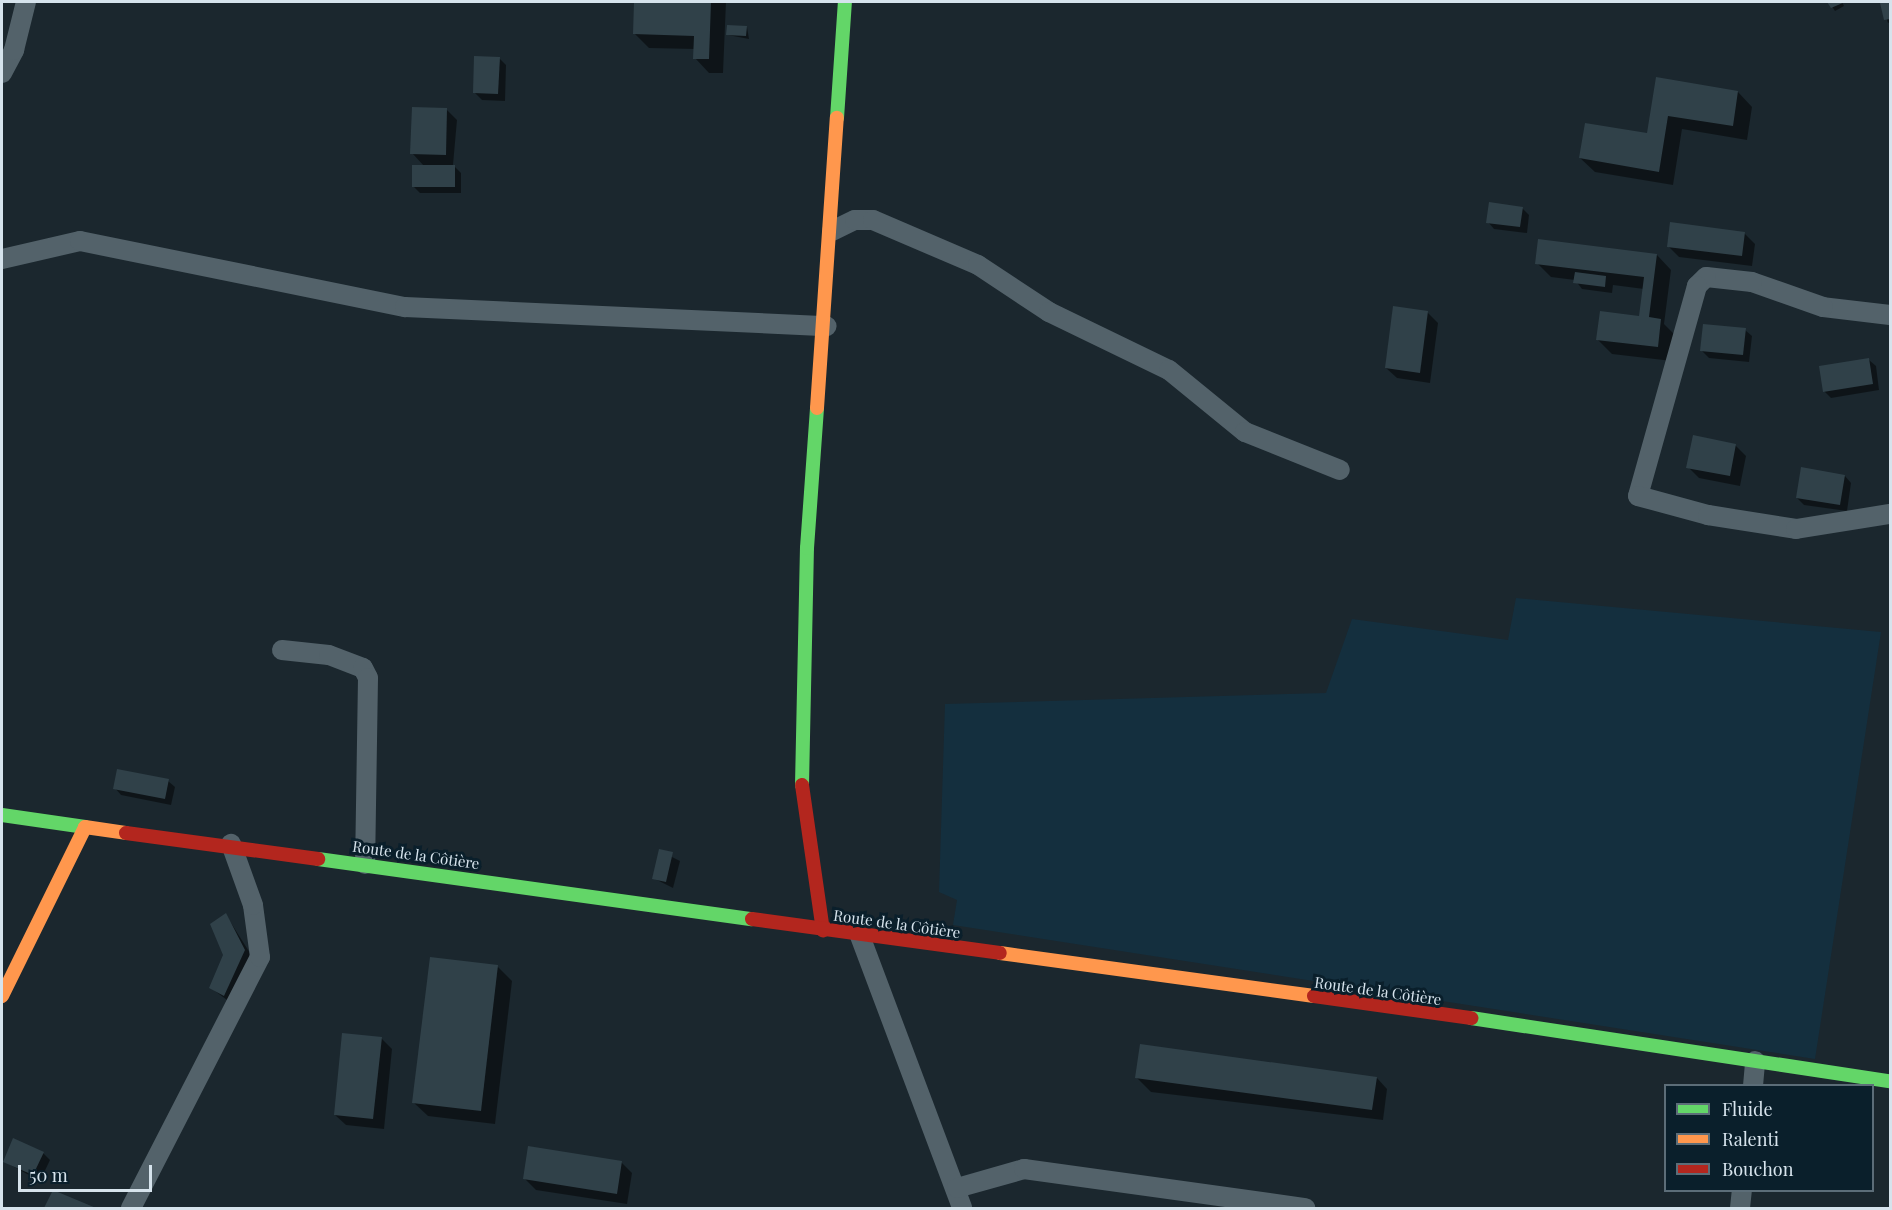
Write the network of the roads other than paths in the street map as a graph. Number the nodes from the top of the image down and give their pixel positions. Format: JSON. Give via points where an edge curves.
{"nodes":[{"id":1,"x":26,"y":2,"type":"edge"},
{"id":2,"x":845,"y":2,"type":"edge"},
{"id":3,"x":2,"y":73,"type":"edge"},
{"id":4,"x":832,"y":231,"type":"junction"},
{"id":5,"x":2,"y":259,"type":"edge"},
{"id":6,"x":1890,"y":315,"type":"edge"},
{"id":7,"x":827,"y":326,"type":"junction"},
{"id":8,"x":1340,"y":470,"type":"dead end"},
{"id":9,"x":1890,"y":514,"type":"edge"},
{"id":10,"x":282,"y":650,"type":"dead end"},
{"id":11,"x":2,"y":815,"type":"edge"},
{"id":12,"x":85,"y":827,"type":"junction"},
{"id":13,"x":231,"y":844,"type":"junction"},
{"id":14,"x":365,"y":864,"type":"junction"},
{"id":15,"x":824,"y":930,"type":"junction"},
{"id":16,"x":860,"y":936,"type":"junction"},
{"id":17,"x":2,"y":996,"type":"edge"},
{"id":18,"x":1755,"y":1061,"type":"junction"},
{"id":19,"x":1890,"y":1081,"type":"edge"},
{"id":20,"x":1752,"y":1084,"type":"edge"},
{"id":21,"x":957,"y":1188,"type":"junction"},
{"id":22,"x":1742,"y":1192,"type":"edge"},
{"id":23,"x":131,"y":1209,"type":"edge"},
{"id":24,"x":962,"y":1209,"type":"edge"},
{"id":25,"x":1305,"y":1209,"type":"edge"},
{"id":26,"x":1740,"y":1209,"type":"edge"}],
"edges":[{"from":1,"to":3,"type":"street","via":[[14,50]]},
{"from":2,"to":4,"type":"main road"},
{"from":4,"to":7,"type":"main road"},
{"from":4,"to":8,"type":"street","via":[[855,220],[873,220],[978,265],[1059,318],[1169,370],[1245,432]]},
{"from":5,"to":7,"type":"street","via":[[80,241],[405,307]]},
{"from":6,"to":9,"type":"street","via":[[1823,307],[1752,282],[1706,277],[1697,286],[1638,496],[1708,515],[1796,529]]},
{"from":7,"to":15,"type":"main road","via":[[807,548],[802,782]]},
{"from":10,"to":14,"type":"street","via":[[329,655],[363,668],[368,678]]},
{"from":11,"to":12,"type":"main road","name":"Route de la Côtière"},
{"from":12,"to":13,"type":"main road","name":"Route de la Côtière"},
{"from":12,"to":17,"type":"main road"},
{"from":13,"to":14,"type":"main road","name":"Route de la Côtière"},
{"from":13,"to":23,"type":"street","via":[[253,905],[260,957]]},
{"from":14,"to":15,"type":"main road","name":"Route de la Côtière"},
{"from":15,"to":16,"type":"main road","name":"Route de la Côtière"},
{"from":16,"to":18,"type":"main road","name":"Route de la Côtière"},
{"from":16,"to":21,"type":"street"},
{"from":18,"to":19,"type":"main road","name":"Route de la Côtière"},
{"from":18,"to":20,"type":"street"},
{"from":21,"to":24,"type":"street"},
{"from":21,"to":25,"type":"street","via":[[1024,1169]]},
{"from":22,"to":26,"type":"street"}]}
